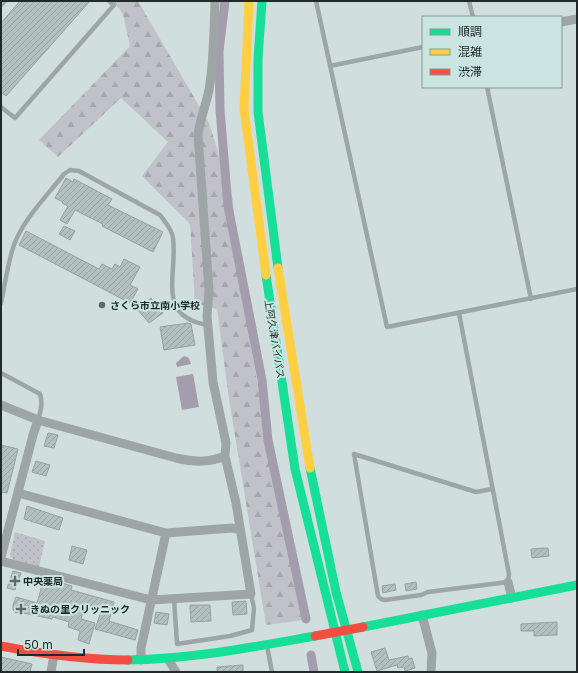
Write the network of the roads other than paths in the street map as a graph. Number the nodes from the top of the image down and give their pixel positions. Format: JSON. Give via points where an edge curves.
{"nodes":[{"id":1,"x":5,"y":1,"type":"edge"},
{"id":2,"x":109,"y":1,"type":"edge"},
{"id":3,"x":215,"y":1,"type":"edge"},
{"id":4,"x":249,"y":1,"type":"edge"},
{"id":5,"x":262,"y":1,"type":"edge"},
{"id":6,"x":316,"y":1,"type":"edge"},
{"id":7,"x":469,"y":1,"type":"edge"},
{"id":8,"x":1,"y":5,"type":"edge"},
{"id":9,"x":473,"y":16,"type":"edge"},
{"id":10,"x":577,"y":19,"type":"edge"},
{"id":11,"x":562,"y":22,"type":"edge"},
{"id":12,"x":422,"y":48,"type":"edge"},
{"id":13,"x":330,"y":66,"type":"junction"},
{"id":14,"x":487,"y":88,"type":"edge"},
{"id":15,"x":1,"y":107,"type":"edge"},
{"id":16,"x":577,"y":289,"type":"edge"},
{"id":17,"x":531,"y":299,"type":"junction"},
{"id":18,"x":1,"y":303,"type":"edge"},
{"id":19,"x":459,"y":313,"type":"junction"},
{"id":20,"x":208,"y":325,"type":"junction"},
{"id":21,"x":1,"y":373,"type":"edge"},
{"id":22,"x":1,"y":405,"type":"edge"},
{"id":23,"x":38,"y":420,"type":"junction"},
{"id":24,"x":225,"y":456,"type":"junction"},
{"id":25,"x":492,"y":490,"type":"junction"},
{"id":26,"x":18,"y":493,"type":"junction"},
{"id":27,"x":240,"y":530,"type":"junction"},
{"id":28,"x":166,"y":533,"type":"junction"},
{"id":29,"x":1,"y":557,"type":"edge"},
{"id":30,"x":1,"y":561,"type":"edge"},
{"id":31,"x":508,"y":582,"type":"junction"},
{"id":32,"x":577,"y":585,"type":"edge"},
{"id":33,"x":251,"y":594,"type":"junction"},
{"id":34,"x":512,"y":598,"type":"junction"},
{"id":35,"x":174,"y":599,"type":"junction"},
{"id":36,"x":151,"y":600,"type":"junction"},
{"id":37,"x":422,"y":615,"type":"junction"},
{"id":38,"x":266,"y":644,"type":"junction"},
{"id":39,"x":1,"y":646,"type":"edge"},
{"id":40,"x":54,"y":655,"type":"junction"},
{"id":41,"x":168,"y":659,"type":"junction"},
{"id":42,"x":141,"y":660,"type":"junction"},
{"id":43,"x":51,"y":672,"type":"edge"},
{"id":44,"x":176,"y":672,"type":"edge"},
{"id":45,"x":272,"y":672,"type":"edge"},
{"id":46,"x":345,"y":672,"type":"edge"},
{"id":47,"x":358,"y":672,"type":"edge"},
{"id":48,"x":431,"y":672,"type":"edge"}],
"edges":[{"from":1,"to":8,"type":"lane"},
{"from":2,"to":15,"type":"lane","via":[[114,5],[14,118]]},
{"from":3,"to":20,"type":"street","via":[[209,91],[199,122],[198,134],[209,290]]},
{"from":4,"to":46,"type":"main road","name":"上阿久津バイパス","via":[[244,109],[261,243],[295,469]]},
{"from":5,"to":47,"type":"main road","name":"上阿久津バイパス","via":[[258,112],[274,243],[310,468],[336,592]]},
{"from":6,"to":13,"type":"lane"},
{"from":7,"to":9,"type":"lane"},
{"from":10,"to":11,"type":"street"},
{"from":12,"to":13,"type":"lane"},
{"from":13,"to":19,"type":"lane","via":[[387,327]]},
{"from":14,"to":17,"type":"lane"},
{"from":16,"to":17,"type":"lane"},
{"from":17,"to":19,"type":"lane"},
{"from":18,"to":20,"type":"lane","via":[[14,246],[20,232],[64,174],[75,170],[160,215],[168,225],[173,238],[173,300],[181,314],[194,323]]},
{"from":19,"to":25,"type":"lane"},
{"from":20,"to":24,"type":"street","via":[[212,382],[226,443]]},
{"from":21,"to":23,"type":"lane","via":[[40,394],[42,400]]},
{"from":22,"to":23,"type":"street"},
{"from":23,"to":24,"type":"street","via":[[189,461],[218,459]]},
{"from":23,"to":26,"type":"street"},
{"from":24,"to":27,"type":"street"},
{"from":25,"to":31,"type":"lane"},
{"from":25,"to":31,"type":"lane","via":[[476,492],[354,454],[378,596],[381,599]]},
{"from":26,"to":28,"type":"street"},
{"from":26,"to":29,"type":"street"},
{"from":27,"to":28,"type":"street","via":[[232,528]]},
{"from":27,"to":33,"type":"street"},
{"from":28,"to":36,"type":"street"},
{"from":30,"to":36,"type":"street"},
{"from":31,"to":34,"type":"street"},
{"from":32,"to":34,"type":"main road"},
{"from":33,"to":35,"type":"street"},
{"from":33,"to":35,"type":"lane","via":[[254,608],[252,630],[177,644]]},
{"from":34,"to":37,"type":"main road"},
{"from":35,"to":36,"type":"street"},
{"from":36,"to":42,"type":"street"},
{"from":37,"to":38,"type":"main road","bridge":true},
{"from":37,"to":48,"type":"street","via":[[432,653]]},
{"from":38,"to":41,"type":"main road"},
{"from":38,"to":45,"type":"lane"},
{"from":39,"to":40,"type":"main road"},
{"from":40,"to":42,"type":"main road"},
{"from":40,"to":43,"type":"street"},
{"from":41,"to":42,"type":"main road"},
{"from":41,"to":44,"type":"street"}]}
